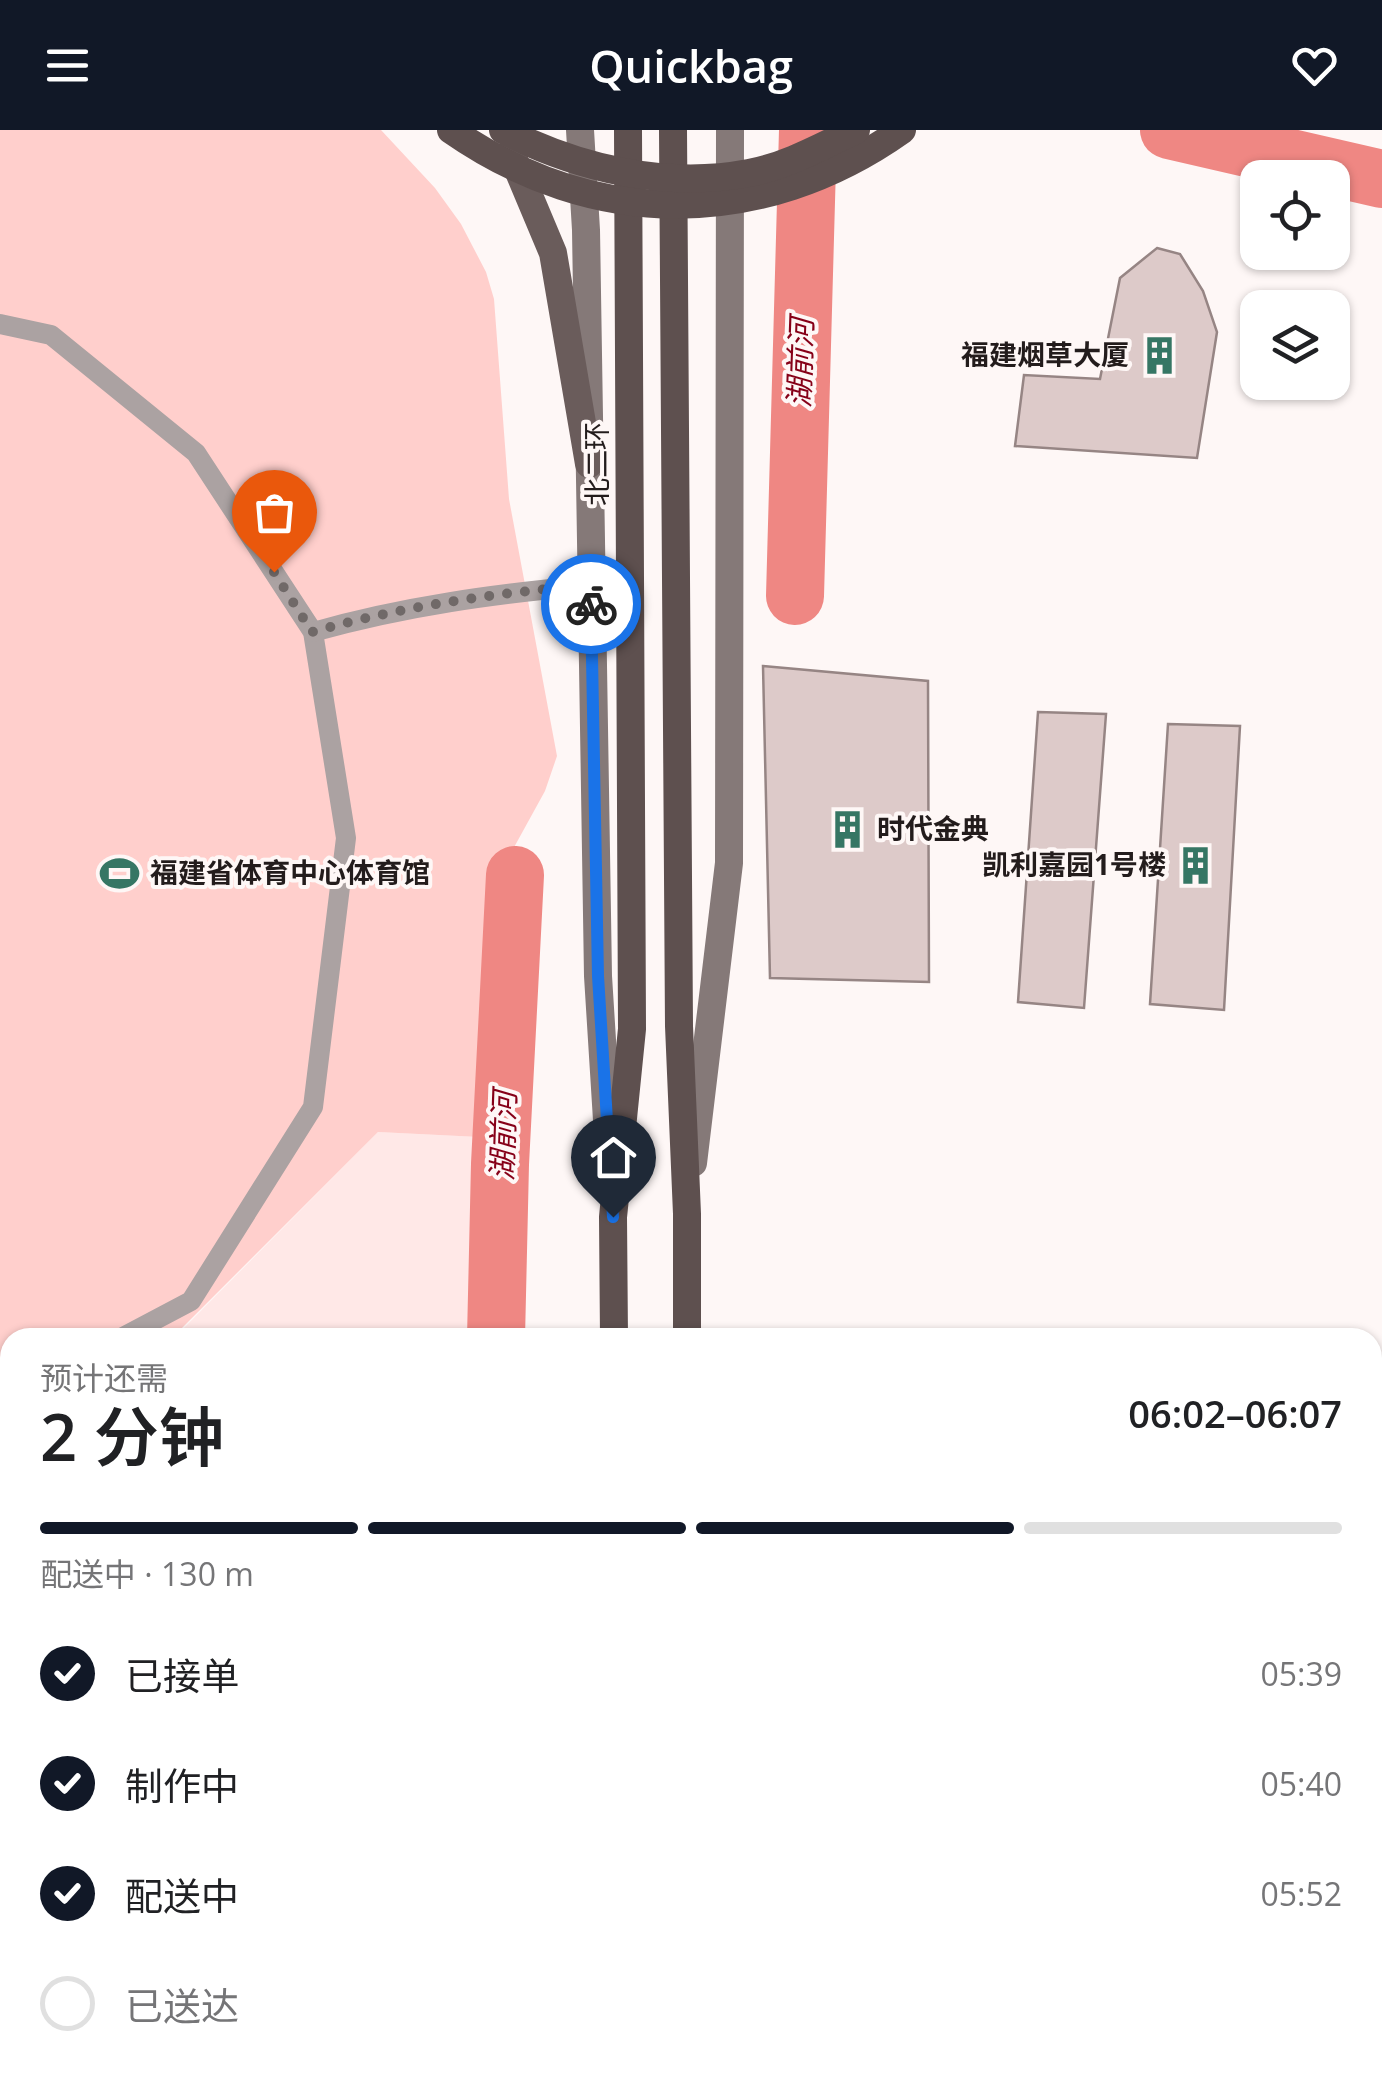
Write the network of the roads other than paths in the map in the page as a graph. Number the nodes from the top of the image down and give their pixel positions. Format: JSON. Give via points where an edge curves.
{"nodes":[{"id":1,"x":452,"y":130,"type":"edge"},
{"id":2,"x":500,"y":130,"type":"edge"},
{"id":3,"x":580,"y":130,"type":"edge"},
{"id":4,"x":628,"y":130,"type":"edge"},
{"id":5,"x":673,"y":130,"type":"edge"},
{"id":6,"x":730,"y":130,"type":"edge"},
{"id":7,"x":856,"y":130,"type":"edge"},
{"id":8,"x":902,"y":130,"type":"edge"},
{"id":9,"x":0,"y":324,"type":"edge"},
{"id":10,"x":588,"y":464,"type":"junction"},
{"id":11,"x":590,"y":585,"type":"junction"},
{"id":12,"x":312,"y":632,"type":"junction"},
{"id":13,"x":687,"y":1214,"type":"junction"},
{"id":14,"x":613,"y":1217,"type":"junction"},
{"id":15,"x":139,"y":1328,"type":"edge"},
{"id":16,"x":614,"y":1328,"type":"edge"},
{"id":17,"x":687,"y":1328,"type":"edge"}],
"edges":[{"from":1,"to":8,"type":"highway","bridge":true,"via":[[540,180],[613,200],[687,206],[747,200],[802,184],[870,153]]},
{"from":2,"to":7,"type":"highway","bridge":true,"via":[[613,172],[686,178],[748,173]]},
{"from":2,"to":10,"type":"main road","via":[[554,253]]},
{"from":3,"to":10,"type":"main road"},
{"from":4,"to":14,"type":"highway","name":"北二环","bridge":true,"via":[[632,1029]]},
{"from":5,"to":13,"type":"highway","bridge":true,"via":[[679,1026]]},
{"from":6,"to":13,"type":"main road","via":[[728,863]]},
{"from":9,"to":12,"type":"lane","via":[[51,334],[196,453]]},
{"from":10,"to":11,"type":"main road"},
{"from":11,"to":12,"type":"lane","via":[[485,594]]},
{"from":11,"to":14,"type":"main road","via":[[598,976]]},
{"from":12,"to":15,"type":"lane","via":[[346,838],[313,1107],[191,1300]]},
{"from":13,"to":17,"type":"highway"},
{"from":14,"to":16,"type":"highway","name":"北二环"}]}
